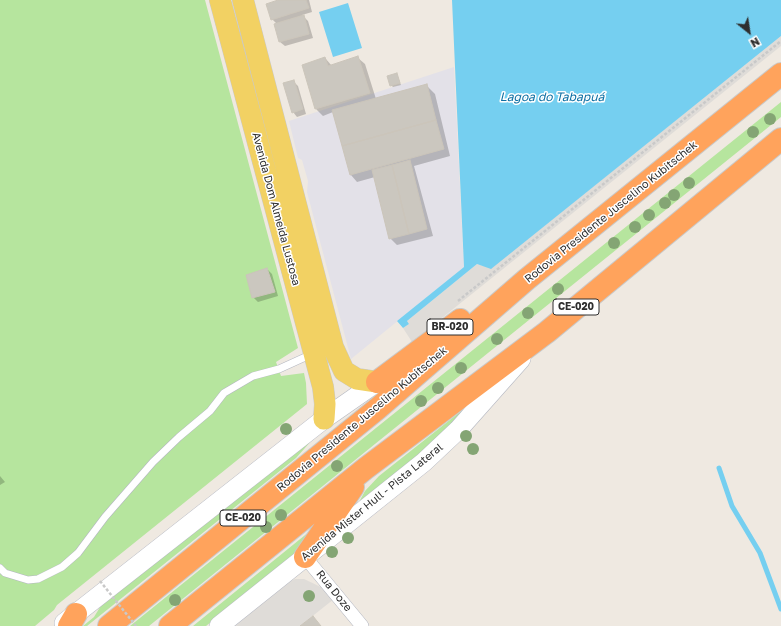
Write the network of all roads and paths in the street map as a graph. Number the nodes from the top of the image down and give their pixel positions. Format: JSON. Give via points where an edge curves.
{"nodes":[{"id":1,"x":220,"y":0,"type":"edge"},
{"id":2,"x":243,"y":0,"type":"edge"},
{"id":3,"x":781,"y":40,"type":"edge"},
{"id":4,"x":781,"y":74,"type":"edge"},
{"id":5,"x":270,"y":103,"type":"junction"},
{"id":6,"x":250,"y":109,"type":"junction"},
{"id":7,"x":781,"y":139,"type":"edge"},
{"id":8,"x":496,"y":270,"type":"dead end"},
{"id":9,"x":527,"y":279,"type":"junction"},
{"id":10,"x":547,"y":332,"type":"junction"},
{"id":11,"x":323,"y":350,"type":"junction"},
{"id":12,"x":377,"y":382,"type":"junction"},
{"id":13,"x":324,"y":419,"type":"junction"},
{"id":14,"x":366,"y":468,"type":"junction"},
{"id":15,"x":306,"y":556,"type":"junction"},
{"id":16,"x":0,"y":568,"type":"edge"},
{"id":17,"x":100,"y":581,"type":"dead end"},
{"id":18,"x":68,"y":622,"type":"edge"},
{"id":19,"x":109,"y":626,"type":"edge"},
{"id":20,"x":136,"y":626,"type":"edge"},
{"id":21,"x":170,"y":626,"type":"edge"},
{"id":22,"x":219,"y":626,"type":"edge"},
{"id":23,"x":362,"y":626,"type":"edge"}],
"edges":[{"from":1,"to":6,"type":"main road","name":"Avenida Dom Almeida Lustosa"},
{"from":2,"to":5,"type":"main road","name":"Avenida Dom Almeida Lustosa"},
{"from":3,"to":8,"type":"path"},
{"from":4,"to":9,"type":"highway","name":"Rodovia Presidente Juscelino Kubitschek","number":"CE-020"},
{"from":5,"to":6,"type":"main road"},
{"from":5,"to":11,"type":"main road","name":"Avenida Dom Almeida Lustosa"},
{"from":6,"to":11,"type":"main road","name":"Avenida Dom Almeida Lustosa"},
{"from":7,"to":10,"type":"highway","number":"CE-020"},
{"from":9,"to":12,"type":"highway","number":"BR-020","via":[[489,298]]},
{"from":9,"to":19,"type":"highway","name":"Rodovia Presidente Juscelino Kubitschek","number":"CE-020","via":[[377,410]]},
{"from":10,"to":14,"type":"highway","number":"CE-020"},
{"from":10,"to":15,"type":"main road","name":"Avenida Mister Hull - Pista Lateral","via":[[458,430],[424,462]]},
{"from":11,"to":12,"type":"main road","name":"Avenida Dom Almeida Lustosa","via":[[344,371],[357,379]]},
{"from":11,"to":13,"type":"main road","name":"Avenida Dom Almeida Lustosa"},
{"from":11,"to":16,"type":"lane","via":[[279,369],[253,376],[224,393],[210,412],[153,462],[78,553],[62,567],[38,579],[28,580],[5,573]]},
{"from":12,"to":13,"type":"main road","number":"BR-020"},
{"from":13,"to":18,"type":"main road","number":"BR-020"},
{"from":14,"to":15,"type":"highway"},
{"from":14,"to":21,"type":"highway","number":"CE-020"},
{"from":15,"to":22,"type":"main road","name":"Avenida Mister Hull - Pista Lateral"},
{"from":15,"to":23,"type":"street","name":"Rua Doze"},
{"from":17,"to":20,"type":"path","bridge":true}]}
